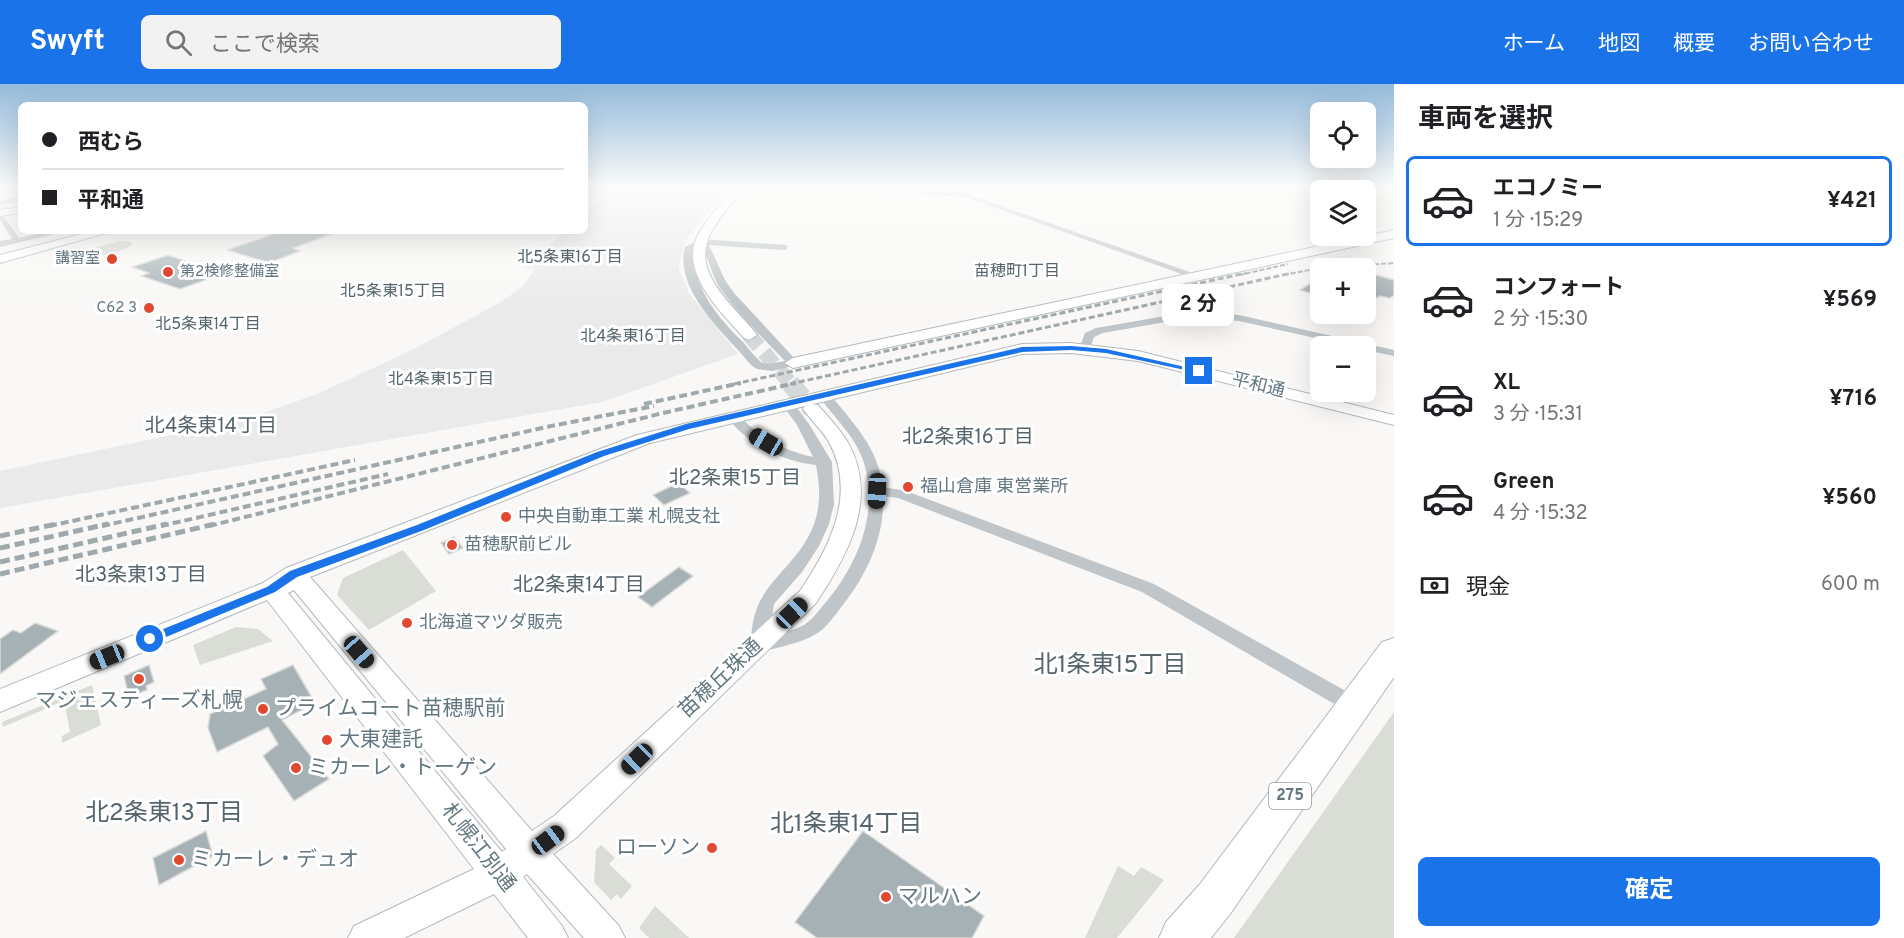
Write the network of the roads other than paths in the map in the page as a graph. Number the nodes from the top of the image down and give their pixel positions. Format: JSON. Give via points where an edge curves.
{"nodes":[{"id":1,"x":9,"y":228,"type":"edge"},
{"id":2,"x":711,"y":228,"type":"edge"},
{"id":3,"x":1061,"y":228,"type":"edge"},
{"id":4,"x":49,"y":234,"type":"edge"},
{"id":5,"x":96,"y":234,"type":"edge"},
{"id":6,"x":1394,"y":234,"type":"edge"},
{"id":7,"x":17,"y":241,"type":"junction"},
{"id":8,"x":701,"y":242,"type":"junction"},
{"id":9,"x":0,"y":244,"type":"edge"},
{"id":10,"x":784,"y":248,"type":"dead end"},
{"id":11,"x":0,"y":259,"type":"edge"},
{"id":12,"x":1196,"y":276,"type":"junction"},
{"id":13,"x":770,"y":338,"type":"junction"},
{"id":14,"x":744,"y":339,"type":"junction"},
{"id":15,"x":1085,"y":349,"type":"junction"},
{"id":16,"x":1394,"y":353,"type":"edge"},
{"id":17,"x":793,"y":363,"type":"junction"},
{"id":18,"x":818,"y":402,"type":"junction"},
{"id":19,"x":787,"y":403,"type":"junction"},
{"id":20,"x":732,"y":416,"type":"junction"},
{"id":21,"x":1394,"y":420,"type":"edge"},
{"id":22,"x":825,"y":462,"type":"junction"},
{"id":23,"x":877,"y":491,"type":"junction"},
{"id":24,"x":289,"y":582,"type":"junction"},
{"id":25,"x":757,"y":645,"type":"junction"},
{"id":26,"x":1394,"y":651,"type":"edge"},
{"id":27,"x":0,"y":701,"type":"edge"},
{"id":28,"x":1355,"y":706,"type":"junction"},
{"id":29,"x":530,"y":853,"type":"junction"},
{"id":30,"x":498,"y":874,"type":"junction"},
{"id":31,"x":366,"y":938,"type":"edge"},
{"id":32,"x":550,"y":938,"type":"edge"},
{"id":33,"x":607,"y":938,"type":"edge"},
{"id":34,"x":1182,"y":938,"type":"edge"}],
"edges":[{"from":1,"to":7,"type":"street"},
{"from":2,"to":8,"type":"street"},
{"from":3,"to":12,"type":"street"},
{"from":4,"to":7,"type":"street"},
{"from":5,"to":11,"type":"street"},
{"from":6,"to":12,"type":"street"},
{"from":7,"to":9,"type":"street"},
{"from":8,"to":10,"type":"street"},
{"from":8,"to":13,"type":"street","via":[[712,253],[725,287]]},
{"from":8,"to":14,"type":"street","via":[[707,283]]},
{"from":12,"to":17,"type":"street"},
{"from":13,"to":14,"type":"street"},
{"from":13,"to":17,"type":"street"},
{"from":14,"to":17,"type":"street","via":[[758,366]]},
{"from":15,"to":16,"type":"street","via":[[1089,335],[1100,330],[1194,315],[1239,318]]},
{"from":15,"to":18,"type":"street","name":"平和通","via":[[1047,348],[998,354]]},
{"from":15,"to":21,"type":"street","name":"平和通","via":[[1138,356]]},
{"from":18,"to":19,"type":"street","name":"平和通"},
{"from":18,"to":23,"type":"street","via":[[862,442]]},
{"from":18,"to":25,"type":"street","name":"苗穂丘珠通","via":[[850,476],[852,499],[847,530],[831,564],[808,597]]},
{"from":19,"to":20,"type":"street","name":"平和通"},
{"from":19,"to":22,"type":"street"},
{"from":20,"to":22,"type":"street","via":[[746,431],[787,453]]},
{"from":20,"to":24,"type":"street","name":"平和通","via":[[601,454],[420,527],[377,551]]},
{"from":22,"to":25,"type":"street","via":[[824,517],[796,568],[767,600]]},
{"from":23,"to":25,"type":"street","via":[[868,548],[843,595],[812,628]]},
{"from":23,"to":28,"type":"street","via":[[901,494],[1148,588]]},
{"from":24,"to":27,"type":"street","name":"平和通"},
{"from":24,"to":29,"type":"street","name":"札幌江別通"},
{"from":24,"to":30,"type":"street","name":"札幌江別通"},
{"from":25,"to":29,"type":"street","name":"苗穂丘珠通","via":[[565,827]]},
{"from":26,"to":28,"type":"highway","number":"275"},
{"from":28,"to":34,"type":"highway","number":"275","via":[[1215,899]]},
{"from":29,"to":30,"type":"street","name":"苗穂丘珠通"},
{"from":29,"to":33,"type":"street","name":"札幌江別通"},
{"from":30,"to":31,"type":"street","name":"苗穂丘珠通"},
{"from":30,"to":32,"type":"street","name":"札幌江別通"}]}
